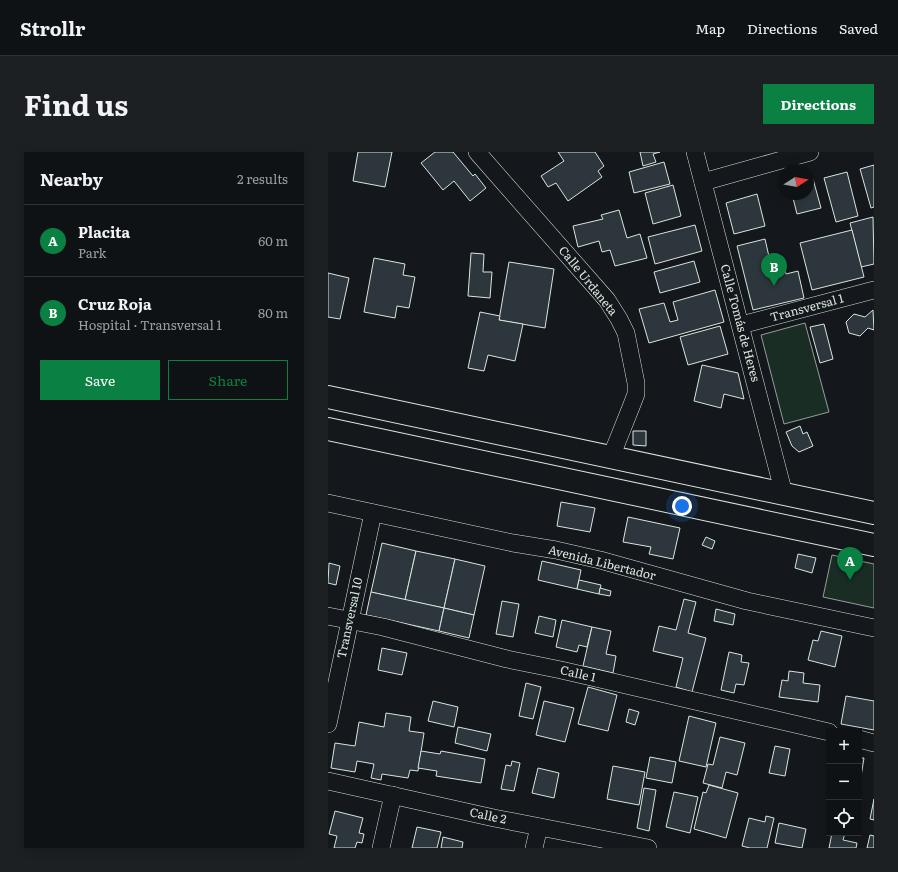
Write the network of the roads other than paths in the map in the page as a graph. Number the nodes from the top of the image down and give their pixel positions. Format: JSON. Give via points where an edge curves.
{"nodes":[{"id":1,"x":477,"y":152,"type":"edge"},
{"id":2,"x":695,"y":152,"type":"edge"},
{"id":3,"x":810,"y":152,"type":"edge"},
{"id":4,"x":703,"y":182,"type":"junction"},
{"id":5,"x":874,"y":290,"type":"edge"},
{"id":6,"x":741,"y":325,"type":"junction"},
{"id":7,"x":328,"y":397,"type":"edge"},
{"id":8,"x":328,"y":429,"type":"edge"},
{"id":9,"x":611,"y":457,"type":"junction"},
{"id":10,"x":784,"y":494,"type":"junction"},
{"id":11,"x":328,"y":503,"type":"edge"},
{"id":12,"x":373,"y":513,"type":"junction"},
{"id":13,"x":874,"y":513,"type":"edge"},
{"id":14,"x":874,"y":545,"type":"edge"},
{"id":15,"x":328,"y":616,"type":"edge"},
{"id":16,"x":350,"y":620,"type":"junction"},
{"id":17,"x":874,"y":628,"type":"edge"},
{"id":18,"x":328,"y":724,"type":"edge"},
{"id":19,"x":826,"y":731,"type":"edge"},
{"id":20,"x":862,"y":740,"type":"edge"},
{"id":21,"x":874,"y":742,"type":"edge"},
{"id":22,"x":328,"y":781,"type":"edge"},
{"id":23,"x":393,"y":795,"type":"junction"},
{"id":24,"x":539,"y":827,"type":"junction"},
{"id":25,"x":381,"y":848,"type":"edge"},
{"id":26,"x":534,"y":848,"type":"edge"},
{"id":27,"x":648,"y":848,"type":"edge"}],
"edges":[{"from":1,"to":9,"type":"street","name":"Calle Urdaneta","via":[[607,300],[626,333],[636,394]]},
{"from":2,"to":4,"type":"street","name":"Calle Tomás de Heres"},
{"from":3,"to":4,"type":"street"},
{"from":4,"to":6,"type":"street","name":"Calle Tomás de Heres"},
{"from":5,"to":6,"type":"street","name":"Transversal 1"},
{"from":6,"to":10,"type":"street","name":"Calle Tomás de Heres"},
{"from":7,"to":9,"type":"main road"},
{"from":8,"to":14,"type":"main road"},
{"from":9,"to":10,"type":"main road"},
{"from":10,"to":13,"type":"main road"},
{"from":11,"to":12,"type":"street","name":"Avenida Libertador"},
{"from":12,"to":16,"type":"street","name":"Transversal 10"},
{"from":12,"to":17,"type":"street","name":"Avenida Libertador","via":[[578,555],[747,601]]},
{"from":15,"to":16,"type":"street","name":"Calle 1"},
{"from":16,"to":18,"type":"street","name":"Transversal 10"},
{"from":16,"to":19,"type":"street","name":"Calle 1","via":[[507,659]]},
{"from":20,"to":21,"type":"street"},
{"from":22,"to":23,"type":"street","name":"Calle 2"},
{"from":23,"to":24,"type":"street","name":"Calle 2"},
{"from":23,"to":25,"type":"street"},
{"from":24,"to":26,"type":"street"},
{"from":24,"to":27,"type":"street","name":"Calle 2"}]}
